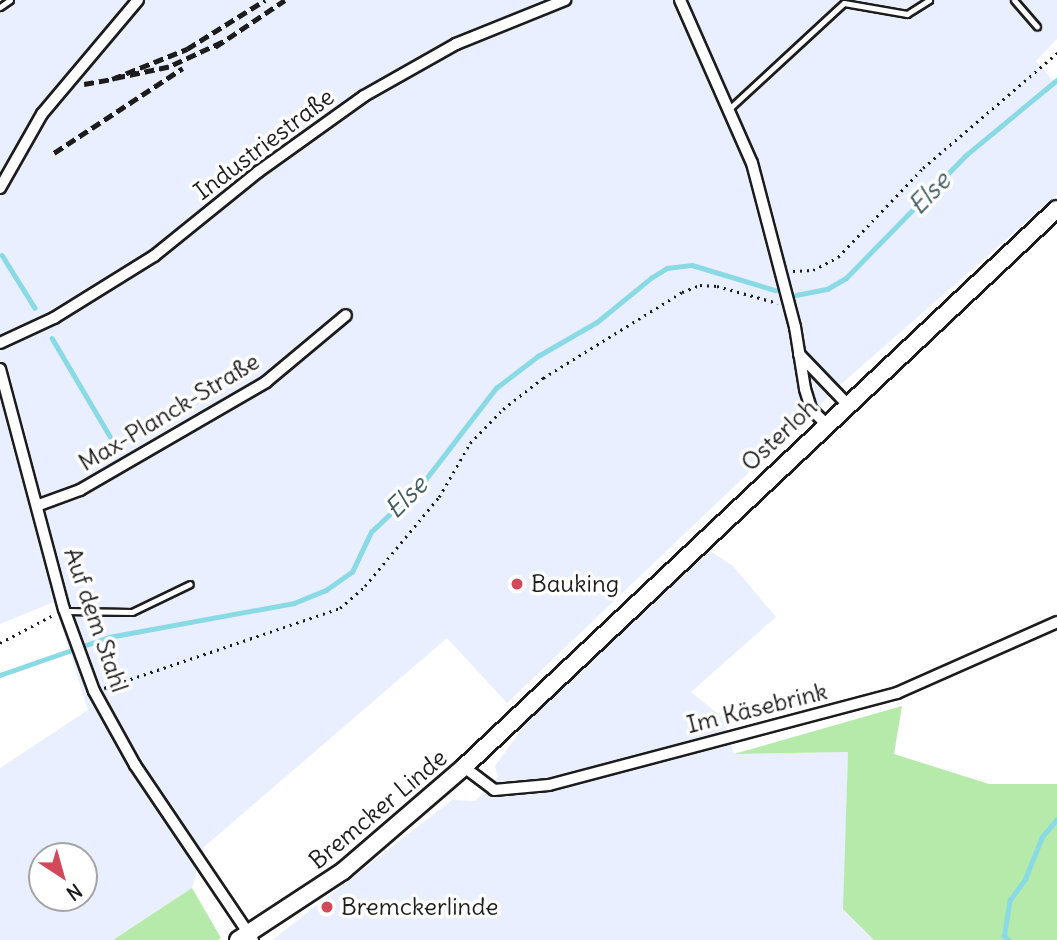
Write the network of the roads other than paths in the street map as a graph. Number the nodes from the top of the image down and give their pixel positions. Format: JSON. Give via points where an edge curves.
{"nodes":[{"id":1,"x":9,"y":0,"type":"edge"},
{"id":2,"x":565,"y":0,"type":"edge"},
{"id":3,"x":680,"y":0,"type":"edge"},
{"id":4,"x":929,"y":0,"type":"edge"},
{"id":5,"x":1014,"y":0,"type":"edge"},
{"id":6,"x":134,"y":2,"type":"edge"},
{"id":7,"x":0,"y":7,"type":"edge"},
{"id":8,"x":1037,"y":26,"type":"dead end"},
{"id":9,"x":729,"y":109,"type":"junction"},
{"id":10,"x":0,"y":188,"type":"edge"},
{"id":11,"x":1057,"y":209,"type":"edge"},
{"id":12,"x":346,"y":315,"type":"dead end"},
{"id":13,"x":0,"y":343,"type":"edge"},
{"id":14,"x":799,"y":354,"type":"junction"},
{"id":15,"x":0,"y":369,"type":"edge"},
{"id":16,"x":846,"y":403,"type":"junction"},
{"id":17,"x":825,"y":423,"type":"junction"},
{"id":18,"x":39,"y":505,"type":"junction"},
{"id":19,"x":190,"y":584,"type":"dead end"},
{"id":20,"x":65,"y":610,"type":"junction"},
{"id":21,"x":1057,"y":622,"type":"edge"},
{"id":22,"x":535,"y":697,"type":"joint"},
{"id":23,"x":464,"y":767,"type":"junction"},
{"id":24,"x":247,"y":938,"type":"edge"}],
"edges":[{"from":1,"to":7,"type":"lane"},
{"from":2,"to":13,"type":"street","name":"Industriestraße","via":[[456,44],[363,96],[154,256],[54,318]]},
{"from":3,"to":9,"type":"street"},
{"from":4,"to":9,"type":"lane","via":[[907,15],[844,3]]},
{"from":5,"to":8,"type":"lane"},
{"from":6,"to":10,"type":"street","via":[[42,114]]},
{"from":9,"to":14,"type":"street","via":[[752,163]]},
{"from":11,"to":16,"type":"main road","name":"Osterloh"},
{"from":12,"to":18,"type":"street","name":"Max-Planck-Straße","via":[[266,382],[80,490]]},
{"from":14,"to":16,"type":"street"},
{"from":14,"to":17,"type":"street","via":[[811,409]]},
{"from":15,"to":18,"type":"street","name":"Auf dem Stahl"},
{"from":16,"to":17,"type":"main road","name":"Osterloh"},
{"from":17,"to":22,"type":"main road","name":"Osterloh"},
{"from":18,"to":20,"type":"street","name":"Auf dem Stahl"},
{"from":19,"to":20,"type":"lane","via":[[132,612]]},
{"from":20,"to":24,"type":"street","name":"Auf dem Stahl","via":[[83,660],[135,765]]},
{"from":21,"to":23,"type":"street","name":"Im Käsebrink","via":[[897,693],[549,785],[494,790]]},
{"from":22,"to":23,"type":"main road","name":"Bremcker Linde"},
{"from":23,"to":24,"type":"main road","name":"Bremcker Linde","via":[[343,871]]}]}
